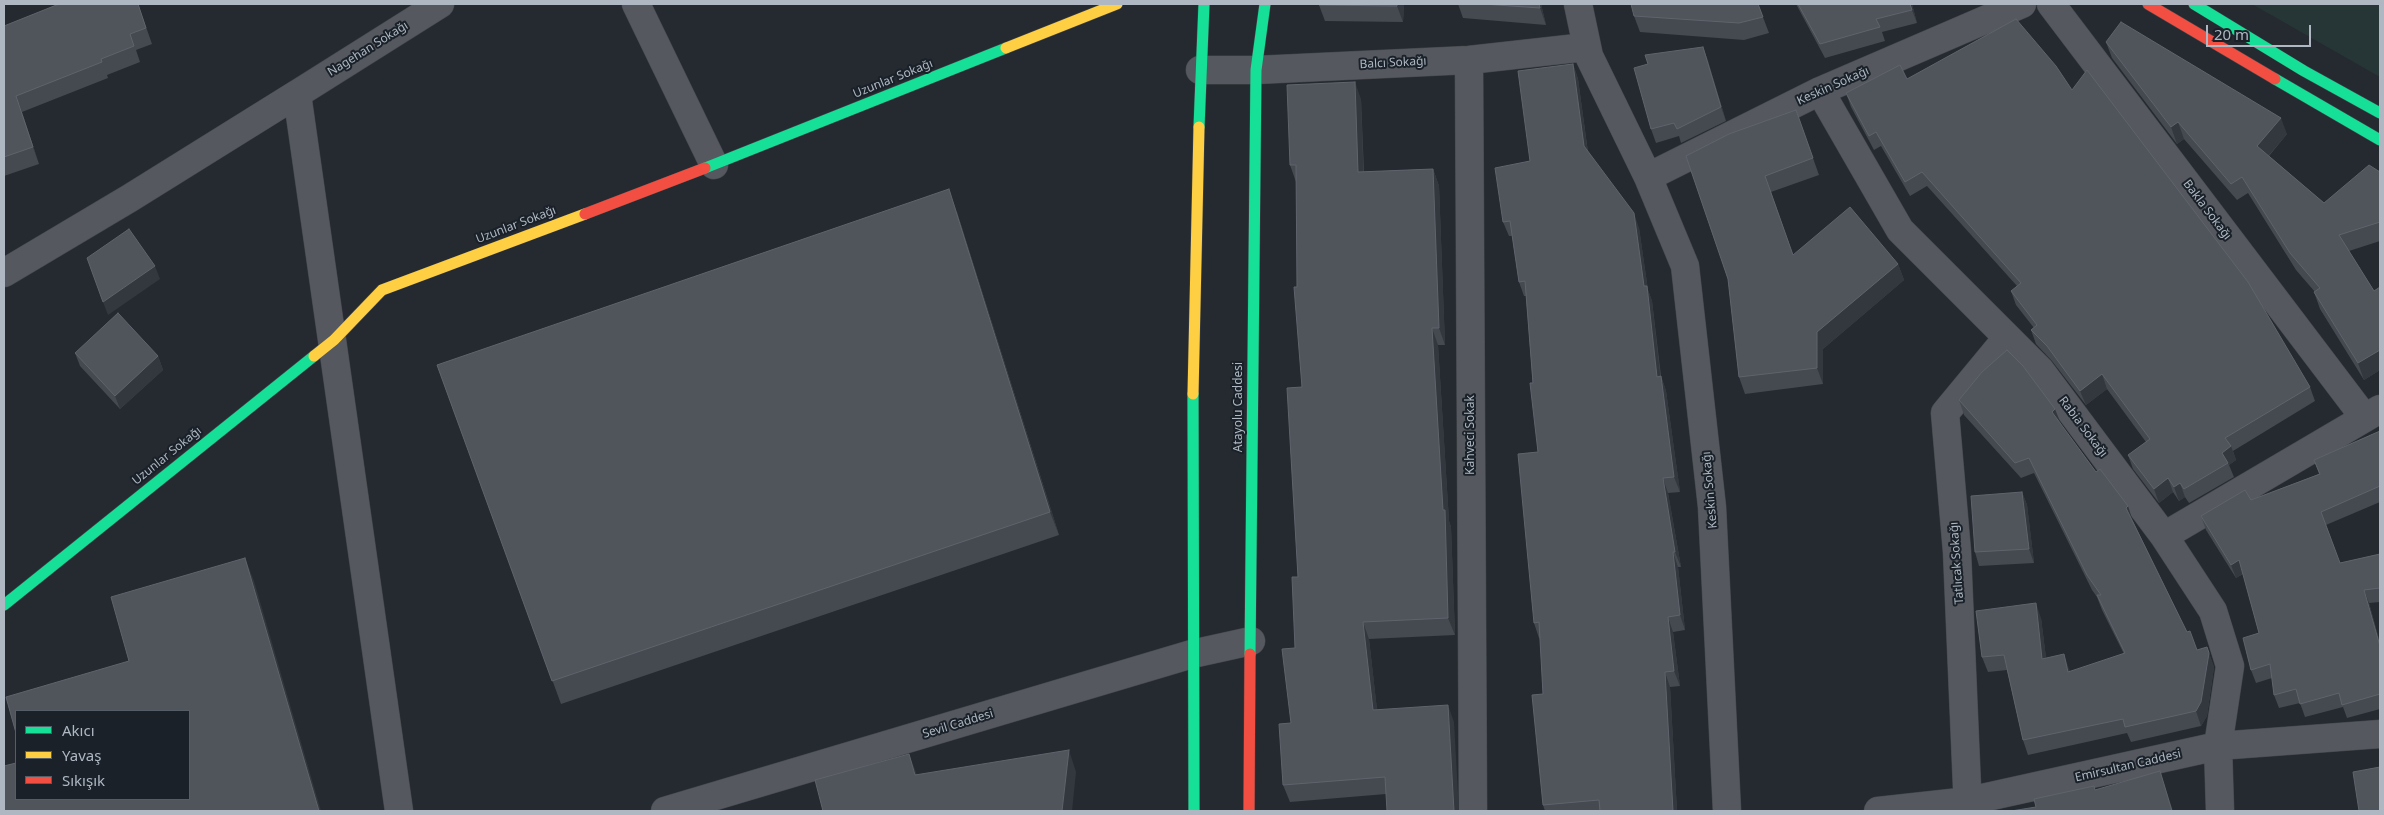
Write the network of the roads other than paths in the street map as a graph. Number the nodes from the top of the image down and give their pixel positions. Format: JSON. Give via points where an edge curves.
{"nodes":[{"id":1,"x":440,"y":4,"type":"edge"},
{"id":2,"x":636,"y":4,"type":"edge"},
{"id":3,"x":1118,"y":4,"type":"edge"},
{"id":4,"x":1204,"y":4,"type":"edge"},
{"id":5,"x":1265,"y":4,"type":"edge"},
{"id":6,"x":1578,"y":4,"type":"edge"},
{"id":7,"x":2022,"y":4,"type":"edge"},
{"id":8,"x":2051,"y":4,"type":"edge"},
{"id":9,"x":2148,"y":4,"type":"edge"},
{"id":10,"x":2194,"y":4,"type":"edge"},
{"id":11,"x":1586,"y":47,"type":"junction"},
{"id":12,"x":1469,"y":60,"type":"junction"},
{"id":13,"x":1200,"y":70,"type":"junction"},
{"id":14,"x":1256,"y":70,"type":"junction"},
{"id":15,"x":1820,"y":91,"type":"junction"},
{"id":16,"x":297,"y":94,"type":"junction"},
{"id":17,"x":2380,"y":113,"type":"edge"},
{"id":18,"x":2380,"y":140,"type":"edge"},
{"id":19,"x":714,"y":165,"type":"junction"},
{"id":20,"x":1648,"y":177,"type":"junction"},
{"id":21,"x":4,"y":273,"type":"edge"},
{"id":22,"x":2007,"y":338,"type":"junction"},
{"id":23,"x":334,"y":340,"type":"junction"},
{"id":24,"x":2372,"y":413,"type":"edge"},
{"id":25,"x":2164,"y":536,"type":"junction"},
{"id":26,"x":4,"y":605,"type":"edge"},
{"id":27,"x":1251,"y":641,"type":"junction"},
{"id":28,"x":1192,"y":654,"type":"junction"},
{"id":29,"x":2380,"y":734,"type":"edge"},
{"id":30,"x":2218,"y":746,"type":"junction"},
{"id":31,"x":1969,"y":806,"type":"edge"},
{"id":32,"x":399,"y":811,"type":"edge"},
{"id":33,"x":665,"y":811,"type":"edge"},
{"id":34,"x":1194,"y":811,"type":"edge"},
{"id":35,"x":1250,"y":811,"type":"edge"},
{"id":36,"x":1473,"y":811,"type":"edge"},
{"id":37,"x":1728,"y":811,"type":"edge"},
{"id":38,"x":1878,"y":811,"type":"edge"},
{"id":39,"x":2220,"y":811,"type":"edge"}],
"edges":[{"from":1,"to":16,"type":"street","name":"Nagehan Sokağı"},
{"from":2,"to":19,"type":"street"},
{"from":3,"to":19,"type":"street","name":"Uzunlar Sokağı"},
{"from":4,"to":13,"type":"street"},
{"from":5,"to":14,"type":"street","name":"Atayolu Caddesi"},
{"from":6,"to":11,"type":"street","name":"Keskin Sokağı"},
{"from":7,"to":15,"type":"street","name":"Keskin Sokağı"},
{"from":8,"to":24,"type":"street","name":"Bakla Sokağı"},
{"from":9,"to":18,"type":"street"},
{"from":10,"to":17,"type":"street"},
{"from":11,"to":12,"type":"street","name":"Balcı Sokağı"},
{"from":11,"to":20,"type":"street","name":"Keskin Sokağı"},
{"from":12,"to":14,"type":"street","name":"Balcı Sokağı"},
{"from":12,"to":36,"type":"street","name":"Kahveci Sokak"},
{"from":13,"to":14,"type":"street","name":"Balcı Sokağı"},
{"from":13,"to":28,"type":"street"},
{"from":14,"to":27,"type":"street","name":"Atayolu Caddesi"},
{"from":15,"to":20,"type":"street","name":"Keskin Sokağı"},
{"from":15,"to":22,"type":"street","name":"Rabia Sokağı","via":[[1900,230]]},
{"from":16,"to":21,"type":"street","name":"Nagehan Sokağı"},
{"from":16,"to":23,"type":"street"},
{"from":19,"to":23,"type":"street","name":"Uzunlar Sokağı","via":[[382,290]]},
{"from":20,"to":37,"type":"street","name":"Keskin Sokağı","via":[[1685,266],[1712,508]]},
{"from":22,"to":25,"type":"street","name":"Rabia Sokağı","via":[[2040,370]]},
{"from":22,"to":31,"type":"street","name":"Tatlıcak Sokağı","via":[[1945,412]]},
{"from":23,"to":26,"type":"street","name":"Uzunlar Sokağı"},
{"from":23,"to":32,"type":"street"},
{"from":24,"to":25,"type":"street"},
{"from":25,"to":30,"type":"street","name":"Rabia Sokağı","via":[[2213,611],[2230,666]]},
{"from":27,"to":28,"type":"street","name":"Sevil Caddesi"},
{"from":27,"to":35,"type":"street","name":"Atayolu Caddesi"},
{"from":28,"to":33,"type":"street","name":"Sevil Caddesi"},
{"from":28,"to":34,"type":"street"},
{"from":29,"to":30,"type":"street","name":"Emirsultan Caddesi"},
{"from":30,"to":31,"type":"street","name":"Emirsultan Caddesi"},
{"from":30,"to":39,"type":"street","name":"Rabia Sokağı"},
{"from":31,"to":38,"type":"street","name":"Emirsultan Caddesi"}]}
